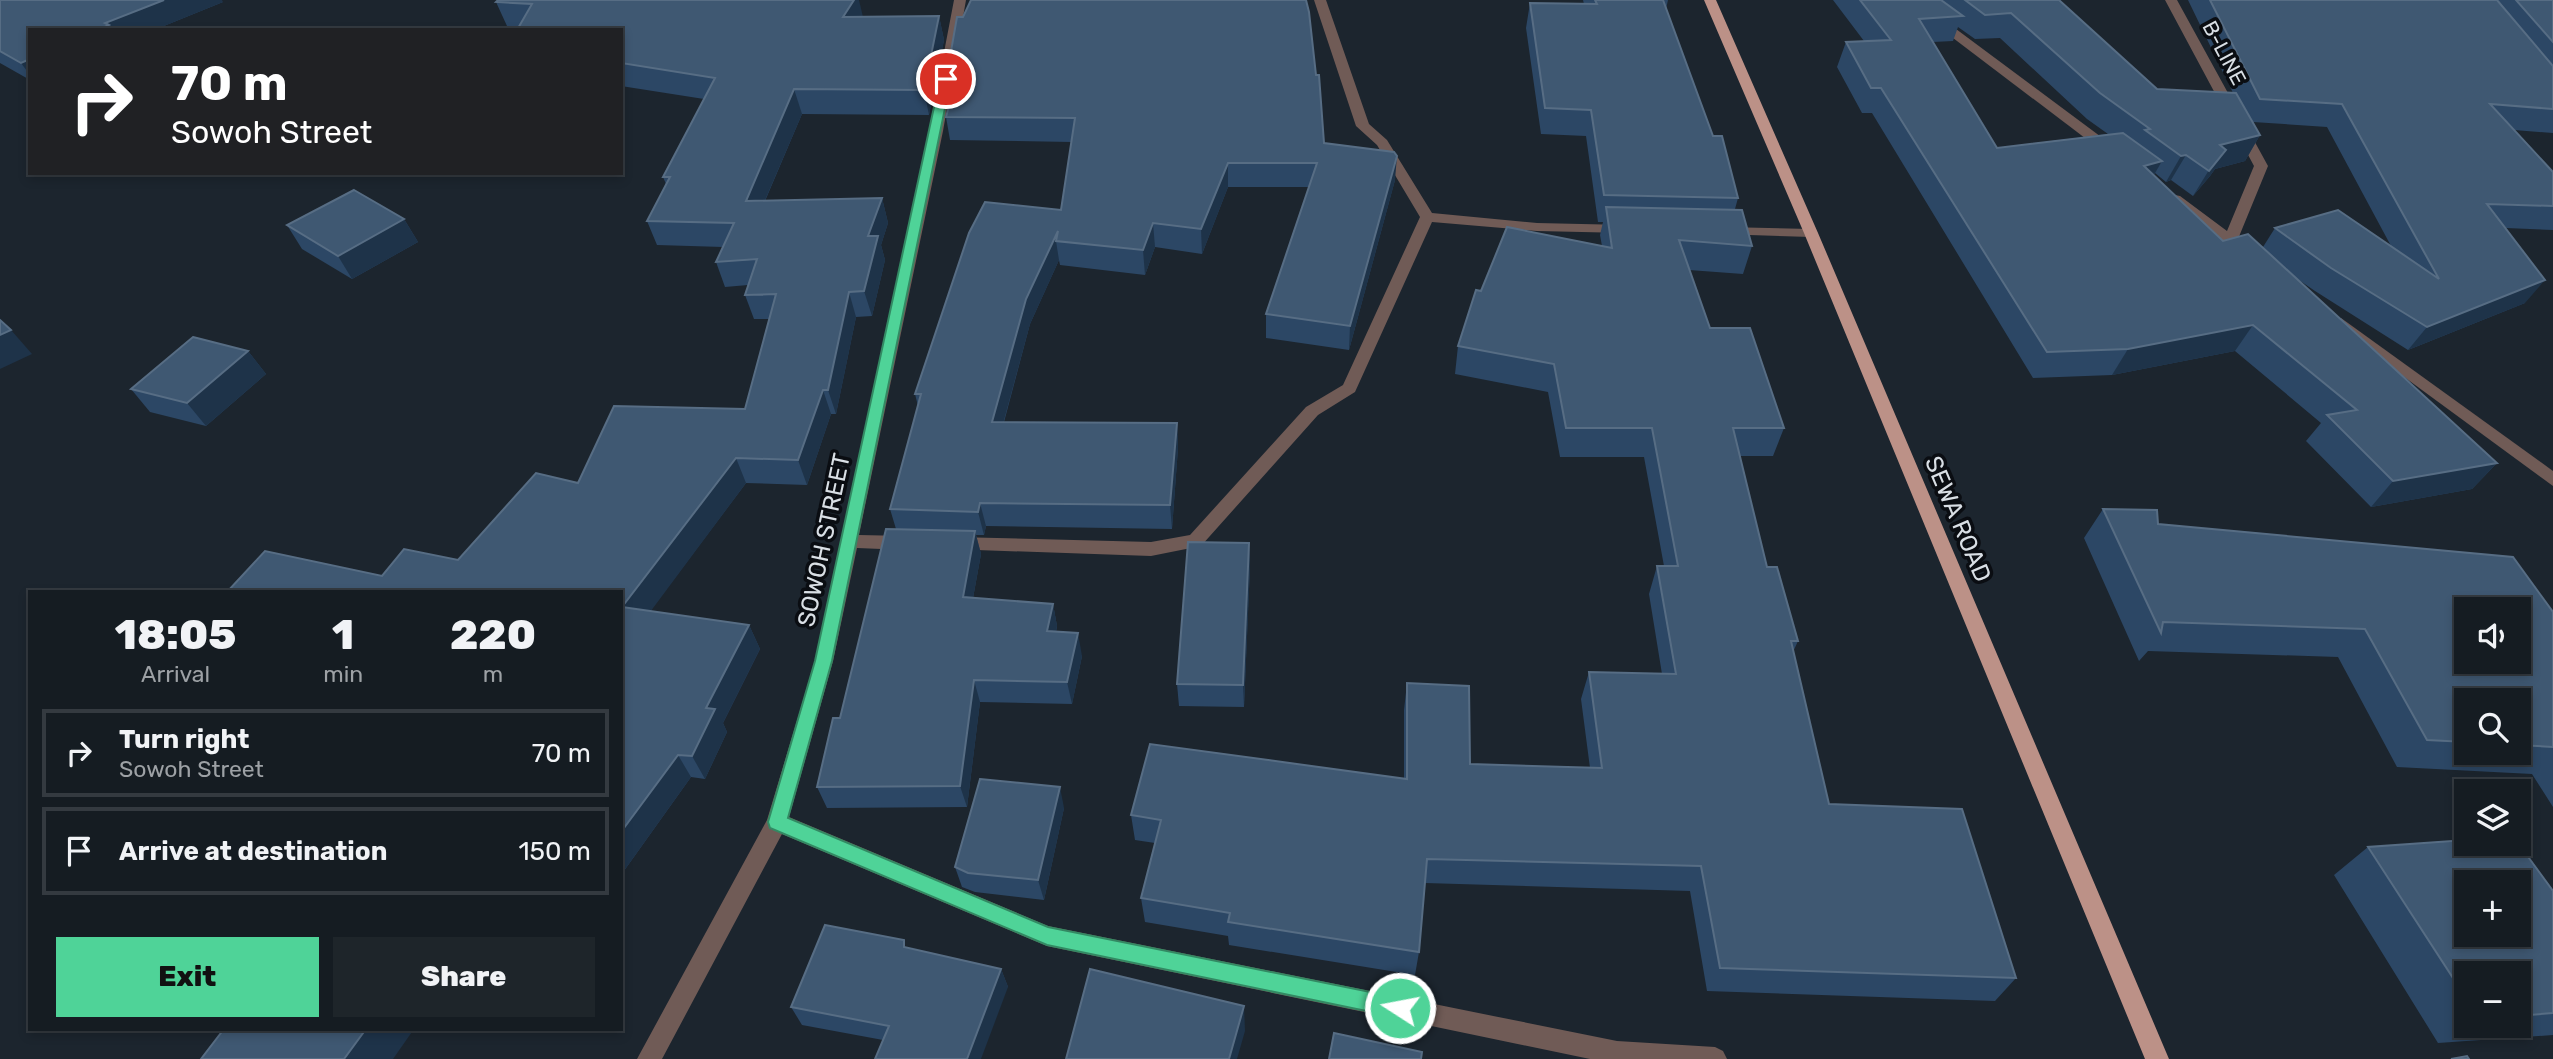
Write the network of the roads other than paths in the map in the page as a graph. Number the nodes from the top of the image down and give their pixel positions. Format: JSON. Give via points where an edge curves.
{"nodes":[{"id":1,"x":960,"y":0,"type":"edge"},
{"id":2,"x":1320,"y":0,"type":"edge"},
{"id":3,"x":1710,"y":0,"type":"edge"},
{"id":4,"x":1909,"y":0,"type":"edge"},
{"id":5,"x":2171,"y":0,"type":"edge"},
{"id":6,"x":2120,"y":157,"type":"edge"},
{"id":7,"x":2164,"y":190,"type":"edge"},
{"id":8,"x":1427,"y":217,"type":"junction"},
{"id":9,"x":1647,"y":229,"type":"edge"},
{"id":10,"x":1715,"y":231,"type":"edge"},
{"id":11,"x":1811,"y":233,"type":"junction"},
{"id":12,"x":2231,"y":240,"type":"junction"},
{"id":13,"x":2264,"y":265,"type":"edge"},
{"id":14,"x":2330,"y":314,"type":"edge"},
{"id":15,"x":2553,"y":480,"type":"edge"},
{"id":16,"x":849,"y":541,"type":"junction"},
{"id":17,"x":777,"y":822,"type":"junction"},
{"id":18,"x":649,"y":1059,"type":"edge"},
{"id":19,"x":1715,"y":1059,"type":"edge"},
{"id":20,"x":2157,"y":1059,"type":"edge"}],
"edges":[{"from":1,"to":16,"type":"street","name":"SOWOH STREET"},
{"from":2,"to":8,"type":"street","via":[[1363,126],[1382,143]]},
{"from":3,"to":11,"type":"main road","name":"SEWA ROAD"},
{"from":4,"to":6,"type":"street"},
{"from":5,"to":12,"type":"street","name":"B-LINE","via":[[2261,166]]},
{"from":7,"to":12,"type":"street"},
{"from":8,"to":9,"type":"street","via":[[1537,227]]},
{"from":8,"to":16,"type":"street","via":[[1349,388],[1312,411],[1195,541],[1151,549]]},
{"from":10,"to":11,"type":"street"},
{"from":11,"to":20,"type":"main road","name":"SEWA ROAD"},
{"from":12,"to":13,"type":"street"},
{"from":14,"to":15,"type":"street"},
{"from":16,"to":17,"type":"street","name":"SOWOH STREET","via":[[824,661]]},
{"from":17,"to":18,"type":"street","name":"SOWOH STREET"},
{"from":17,"to":19,"type":"street","via":[[1047,936],[1617,1053]]}]}
